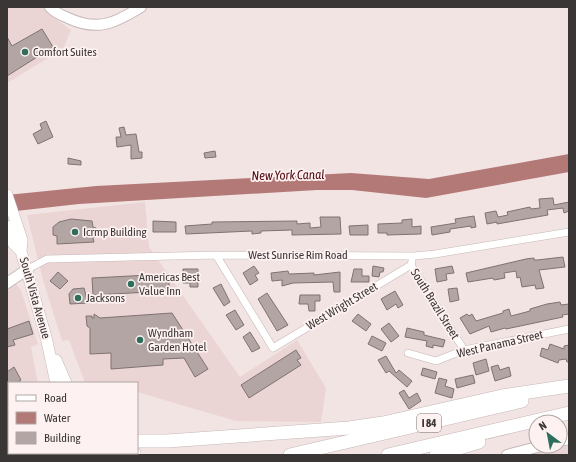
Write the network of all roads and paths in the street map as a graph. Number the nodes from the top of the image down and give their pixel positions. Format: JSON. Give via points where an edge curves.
{"nodes":[{"id":1,"x":50,"y":7,"type":"edge"},
{"id":2,"x":134,"y":9,"type":"edge"},
{"id":3,"x":7,"y":195,"type":"edge"},
{"id":4,"x":7,"y":226,"type":"edge"},
{"id":5,"x":569,"y":232,"type":"edge"},
{"id":6,"x":21,"y":251,"type":"junction"},
{"id":7,"x":216,"y":255,"type":"junction"},
{"id":8,"x":414,"y":256,"type":"junction"},
{"id":9,"x":411,"y":265,"type":"junction"},
{"id":10,"x":28,"y":269,"type":"junction"},
{"id":11,"x":7,"y":284,"type":"edge"},
{"id":12,"x":569,"y":329,"type":"edge"},
{"id":13,"x":48,"y":345,"type":"junction"},
{"id":14,"x":464,"y":350,"type":"junction"},
{"id":15,"x":408,"y":353,"type":"dead end"},
{"id":16,"x":56,"y":382,"type":"edge"},
{"id":17,"x":66,"y":382,"type":"edge"},
{"id":18,"x":569,"y":386,"type":"edge"},
{"id":19,"x":569,"y":390,"type":"edge"},
{"id":20,"x":568,"y":413,"type":"edge"},
{"id":21,"x":528,"y":426,"type":"edge"},
{"id":22,"x":138,"y":441,"type":"edge"},
{"id":23,"x":167,"y":441,"type":"junction"},
{"id":24,"x":528,"y":449,"type":"edge"},
{"id":25,"x":138,"y":451,"type":"edge"},
{"id":26,"x":290,"y":455,"type":"edge"},
{"id":27,"x":388,"y":455,"type":"edge"},
{"id":28,"x":436,"y":455,"type":"edge"},
{"id":29,"x":507,"y":455,"type":"edge"}],
"edges":[{"from":1,"to":2,"type":"street","via":[[72,20],[92,26],[110,24]]},
{"from":3,"to":6,"type":"main road","name":"South Vista Avenue","via":[[22,240]]},
{"from":4,"to":6,"type":"main road","name":"South Vista Avenue","via":[[13,243]]},
{"from":5,"to":8,"type":"street","name":"West Sunrise Rim Road"},
{"from":6,"to":10,"type":"main road","name":"South Vista Avenue"},
{"from":7,"to":8,"type":"street","name":"West Sunrise Rim Road"},
{"from":7,"to":9,"type":"street","name":"West Wright Street","via":[[273,348]]},
{"from":7,"to":10,"type":"street","name":"West Sunrise Rim Road","via":[[47,259]]},
{"from":8,"to":9,"type":"street","name":"South Brazil Street"},
{"from":9,"to":14,"type":"street","name":"South Brazil Street"},
{"from":10,"to":11,"type":"street"},
{"from":10,"to":13,"type":"main road","name":"South Vista Avenue"},
{"from":12,"to":14,"type":"street","name":"West Panama Street"},
{"from":13,"to":16,"type":"main road","name":"South Vista Avenue"},
{"from":13,"to":17,"type":"main road","name":"South Vista Avenue"},
{"from":14,"to":15,"type":"street","name":"West Panama Street","via":[[436,361]]},
{"from":18,"to":23,"type":"highway","via":[[502,396],[365,426]]},
{"from":19,"to":26,"type":"highway","number":"I 84"},
{"from":20,"to":27,"type":"highway","number":"I 84"},
{"from":21,"to":28,"type":"highway"},
{"from":22,"to":23,"type":"highway"},
{"from":23,"to":25,"type":"highway"},
{"from":24,"to":29,"type":"street"}]}
